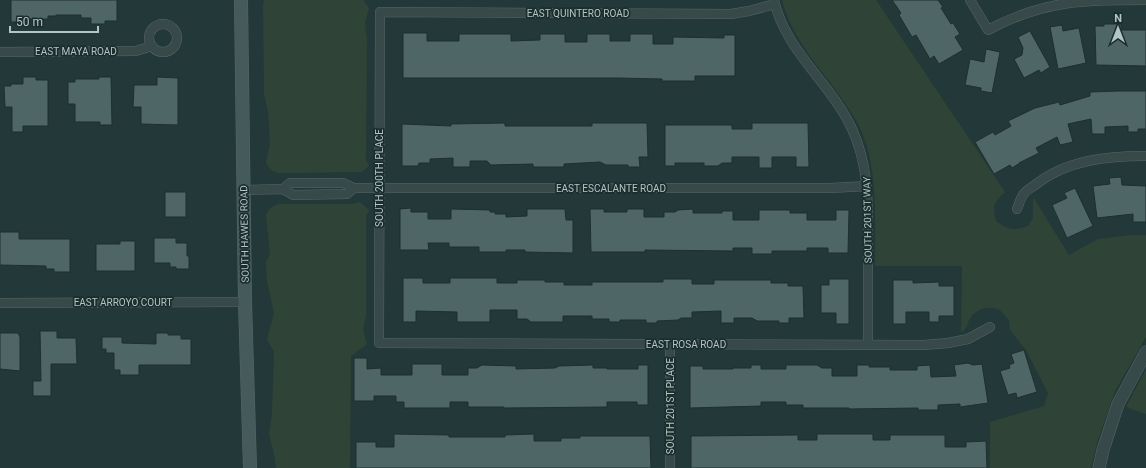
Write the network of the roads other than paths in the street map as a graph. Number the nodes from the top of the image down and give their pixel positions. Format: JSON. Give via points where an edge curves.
{"nodes":[{"id":1,"x":241,"y":0,"type":"edge"},
{"id":2,"x":970,"y":0,"type":"edge"},
{"id":3,"x":1146,"y":0,"type":"edge"},
{"id":4,"x":774,"y":2,"type":"edge"},
{"id":5,"x":380,"y":12,"type":"joint"},
{"id":6,"x":152,"y":46,"type":"dead end"},
{"id":7,"x":0,"y":52,"type":"edge"},
{"id":8,"x":1146,"y":156,"type":"edge"},
{"id":9,"x":867,"y":186,"type":"junction"},
{"id":10,"x":379,"y":188,"type":"junction"},
{"id":11,"x":244,"y":190,"type":"junction"},
{"id":12,"x":1017,"y":209,"type":"dead end"},
{"id":13,"x":245,"y":302,"type":"junction"},
{"id":14,"x":0,"y":303,"type":"edge"},
{"id":15,"x":990,"y":326,"type":"dead end"},
{"id":16,"x":379,"y":343,"type":"joint"},
{"id":17,"x":670,"y":344,"type":"junction"},
{"id":18,"x":868,"y":344,"type":"junction"},
{"id":19,"x":1146,"y":352,"type":"edge"},
{"id":20,"x":250,"y":468,"type":"edge"},
{"id":21,"x":670,"y":468,"type":"edge"},
{"id":22,"x":1099,"y":468,"type":"edge"}],
"edges":[{"from":1,"to":11,"type":"main road","name":"SOUTH HAWES ROAD"},
{"from":2,"to":3,"type":"street","via":[[988,30],[1020,13],[1048,4],[1082,0]]},
{"from":4,"to":5,"type":"street","name":"EAST QUINTERO ROAD","via":[[749,11],[730,14]]},
{"from":4,"to":9,"type":"street","name":"SOUTH 201ST WAY","via":[[789,38],[838,104],[851,128],[861,152]]},
{"from":5,"to":10,"type":"street","name":"SOUTH 200TH PLACE"},
{"from":6,"to":7,"type":"street","name":"EAST MAYA ROAD","via":[[136,51]]},
{"from":8,"to":12,"type":"street","via":[[1107,157],[1085,161],[1064,169],[1041,180],[1023,194]]},
{"from":9,"to":10,"type":"street","name":"EAST ESCALANTE ROAD"},
{"from":9,"to":18,"type":"street","name":"SOUTH 201ST WAY"},
{"from":10,"to":11,"type":"street","name":"EAST ESCALANTE ROAD","via":[[354,188],[343,183],[290,183],[283,189]]},
{"from":10,"to":16,"type":"street","name":"SOUTH 200TH PLACE"},
{"from":11,"to":13,"type":"main road","name":"SOUTH HAWES ROAD"},
{"from":13,"to":14,"type":"street","name":"EAST ARROYO COURT"},
{"from":13,"to":20,"type":"main road","name":"SOUTH HAWES ROAD"},
{"from":15,"to":18,"type":"street","name":"EAST ROSA ROAD","via":[[968,339],[948,343]]},
{"from":16,"to":17,"type":"street","name":"EAST ROSA ROAD"},
{"from":17,"to":18,"type":"street","name":"EAST ROSA ROAD"},
{"from":17,"to":21,"type":"street","name":"SOUTH 201ST PLACE"},
{"from":19,"to":22,"type":"street","via":[[1118,404]]}]}
